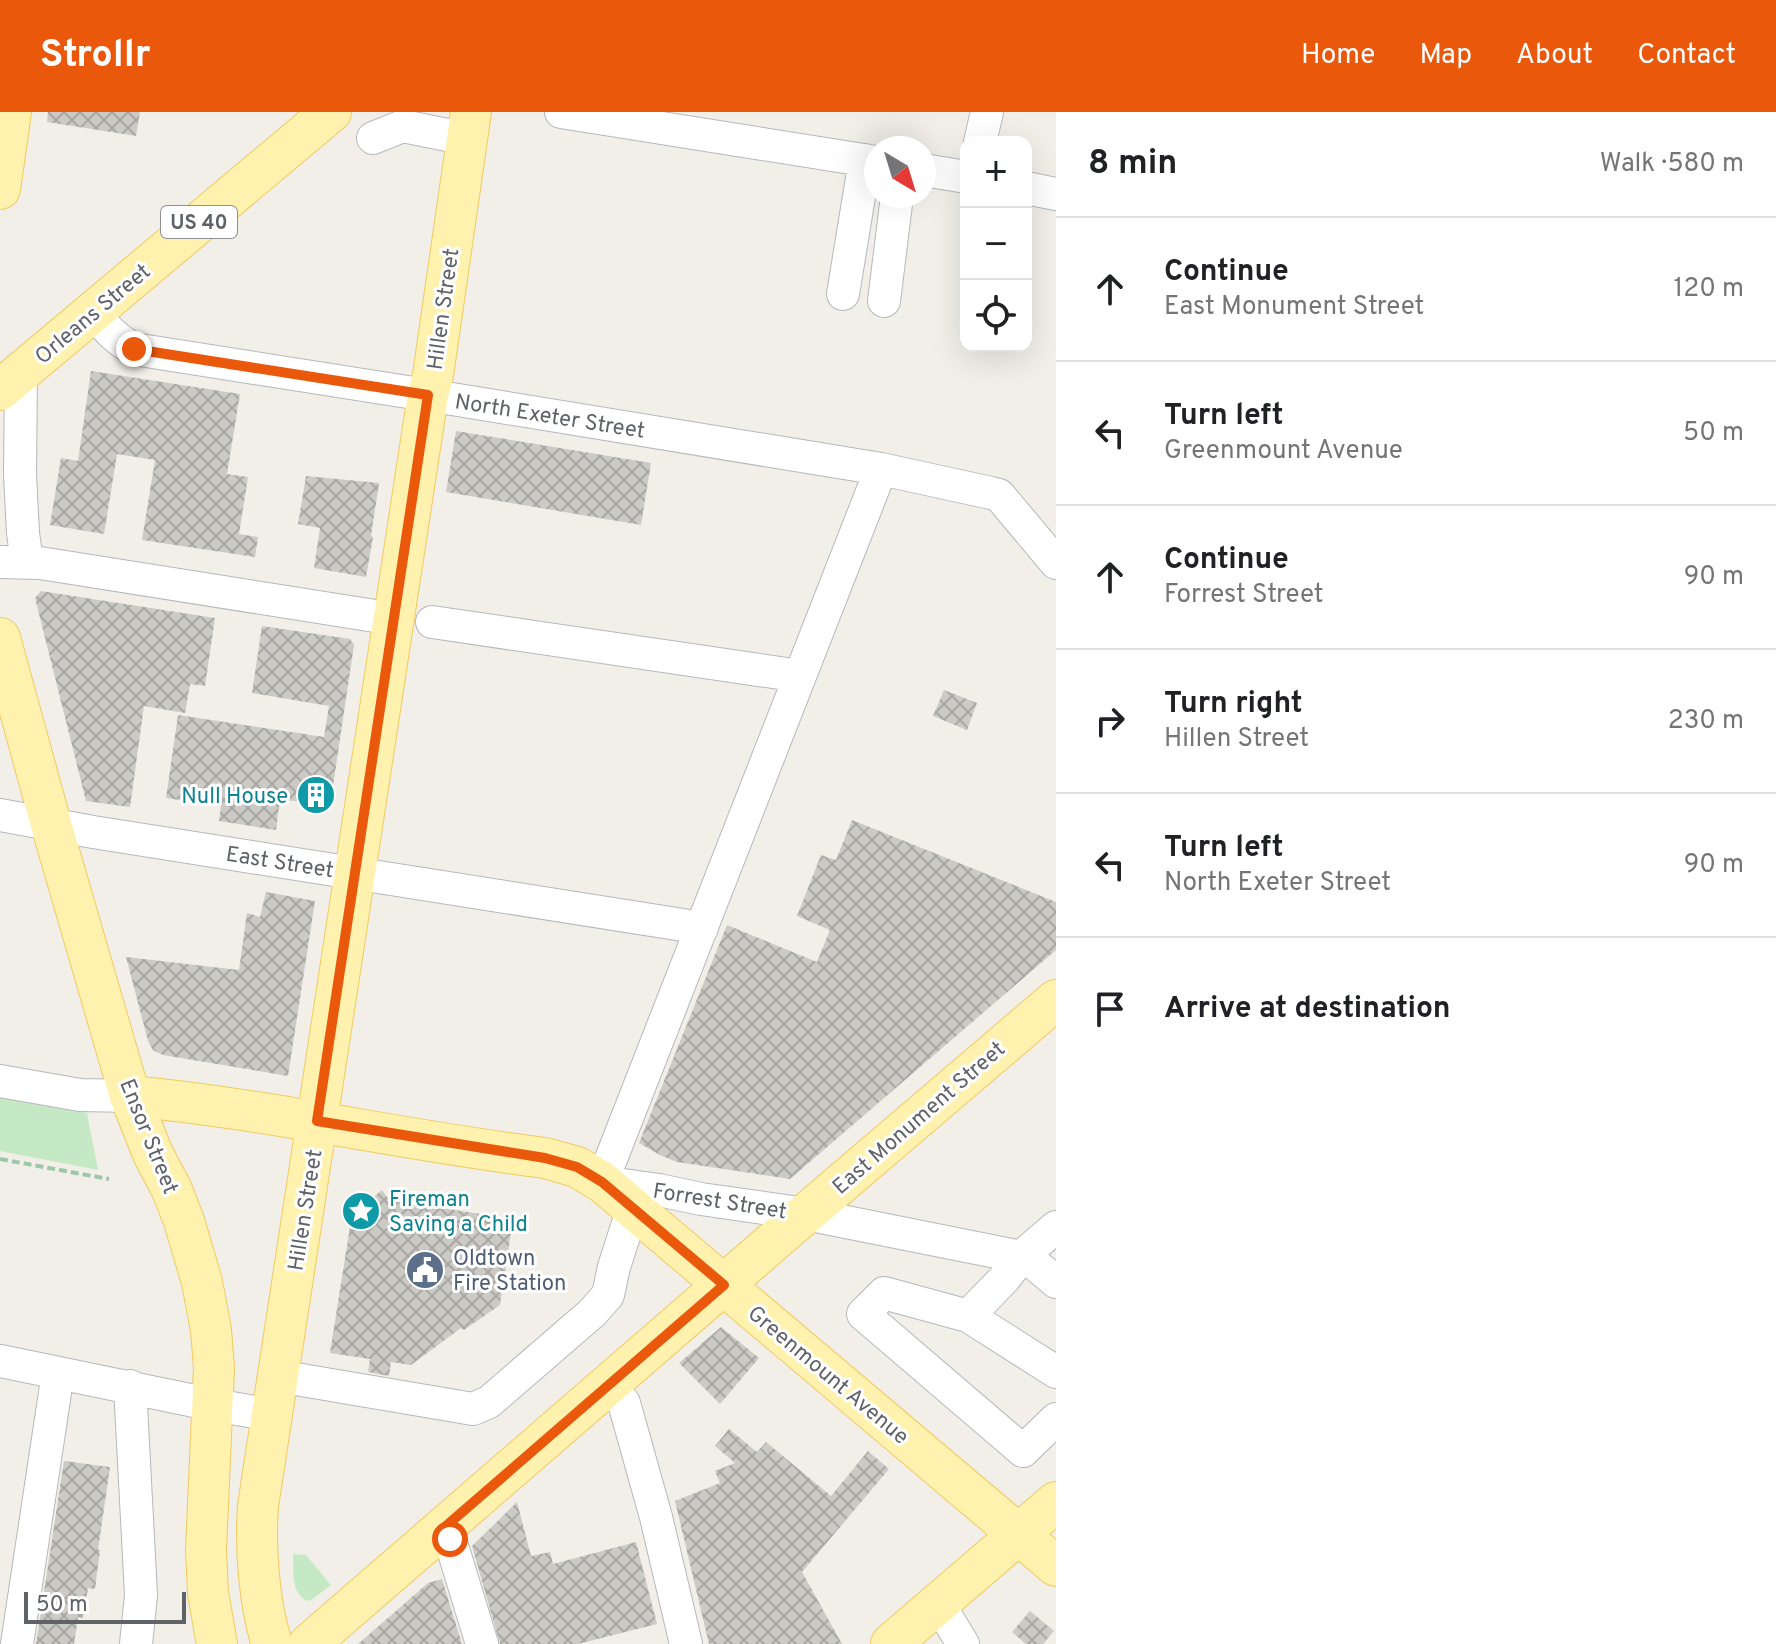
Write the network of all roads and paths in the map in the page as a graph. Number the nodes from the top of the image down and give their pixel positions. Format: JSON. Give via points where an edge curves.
{"nodes":[{"id":1,"x":11,"y":112,"type":"edge"},
{"id":2,"x":561,"y":112,"type":"edge"},
{"id":3,"x":974,"y":112,"type":"edge"},
{"id":4,"x":987,"y":112,"type":"edge"},
{"id":5,"x":317,"y":123,"type":"edge"},
{"id":6,"x":467,"y":136,"type":"edge"},
{"id":7,"x":971,"y":136,"type":"edge"},
{"id":8,"x":981,"y":136,"type":"edge"},
{"id":9,"x":864,"y":160,"type":"edge"},
{"id":10,"x":936,"y":172,"type":"edge"},
{"id":11,"x":960,"y":176,"type":"edge"},
{"id":12,"x":0,"y":189,"type":"edge"},
{"id":13,"x":1032,"y":189,"type":"edge"},
{"id":14,"x":864,"y":191,"type":"edge"},
{"id":15,"x":1056,"y":194,"type":"edge"},
{"id":16,"x":896,"y":208,"type":"edge"},
{"id":17,"x":843,"y":294,"type":"dead end"},
{"id":18,"x":884,"y":301,"type":"dead end"},
{"id":19,"x":93,"y":311,"type":"junction"},
{"id":20,"x":11,"y":381,"type":"edge"},
{"id":21,"x":428,"y":395,"type":"junction"},
{"id":22,"x":881,"y":469,"type":"junction"},
{"id":23,"x":14,"y":562,"type":"edge"},
{"id":24,"x":1056,"y":563,"type":"edge"},
{"id":25,"x":413,"y":620,"type":"junction"},
{"id":26,"x":0,"y":638,"type":"edge"},
{"id":27,"x":800,"y":676,"type":"junction"},
{"id":28,"x":0,"y":815,"type":"edge"},
{"id":29,"x":51,"y":824,"type":"junction"},
{"id":30,"x":355,"y":873,"type":"junction"},
{"id":31,"x":702,"y":928,"type":"junction"},
{"id":32,"x":1056,"y":1000,"type":"edge"},
{"id":33,"x":0,"y":1081,"type":"edge"},
{"id":34,"x":130,"y":1096,"type":"junction"},
{"id":35,"x":317,"y":1121,"type":"junction"},
{"id":36,"x":0,"y":1159,"type":"edge"},
{"id":37,"x":109,"y":1179,"type":"dead end"},
{"id":38,"x":602,"y":1182,"type":"junction"},
{"id":39,"x":633,"y":1208,"type":"junction"},
{"id":40,"x":806,"y":1214,"type":"junction"},
{"id":41,"x":1056,"y":1227,"type":"edge"},
{"id":42,"x":1021,"y":1257,"type":"junction"},
{"id":43,"x":1056,"y":1282,"type":"edge"},
{"id":44,"x":724,"y":1285,"type":"junction"},
{"id":45,"x":968,"y":1316,"type":"junction"},
{"id":46,"x":0,"y":1361,"type":"edge"},
{"id":47,"x":1056,"y":1372,"type":"edge"},
{"id":48,"x":58,"y":1373,"type":"junction"},
{"id":49,"x":278,"y":1376,"type":"junction"},
{"id":50,"x":608,"y":1385,"type":"junction"},
{"id":51,"x":130,"y":1386,"type":"junction"},
{"id":52,"x":214,"y":1405,"type":"junction"},
{"id":53,"x":272,"y":1415,"type":"junction"},
{"id":54,"x":1056,"y":1419,"type":"edge"},
{"id":55,"x":1056,"y":1502,"type":"edge"},
{"id":56,"x":446,"y":1526,"type":"junction"},
{"id":57,"x":1018,"y":1534,"type":"junction"},
{"id":58,"x":1056,"y":1566,"type":"edge"},
{"id":59,"x":938,"y":1603,"type":"junction"},
{"id":60,"x":678,"y":1642,"type":"edge"},
{"id":61,"x":17,"y":1644,"type":"edge"},
{"id":62,"x":136,"y":1644,"type":"edge"},
{"id":63,"x":217,"y":1644,"type":"edge"},
{"id":64,"x":272,"y":1644,"type":"edge"},
{"id":65,"x":309,"y":1644,"type":"edge"},
{"id":66,"x":482,"y":1644,"type":"edge"},
{"id":67,"x":891,"y":1644,"type":"edge"},
{"id":68,"x":963,"y":1644,"type":"edge"}],
"edges":[{"from":1,"to":12,"type":"main road"},
{"from":2,"to":9,"type":"street"},
{"from":3,"to":7,"type":"street"},
{"from":4,"to":8,"type":"street"},
{"from":5,"to":19,"type":"main road","name":"Orleans Street","number":"US 40"},
{"from":6,"to":21,"type":"main road","name":"Hillen Street"},
{"from":10,"to":11,"type":"street"},
{"from":13,"to":15,"type":"street"},
{"from":14,"to":17,"type":"street"},
{"from":16,"to":18,"type":"street"},
{"from":19,"to":20,"type":"main road","name":"Orleans Street","number":"US 40"},
{"from":19,"to":21,"type":"street","name":"North Exeter Street","via":[[109,333],[134,349]]},
{"from":20,"to":23,"type":"street","via":[[23,533]]},
{"from":21,"to":22,"type":"street","name":"North Exeter Street"},
{"from":21,"to":25,"type":"main road","name":"Hillen Street"},
{"from":22,"to":24,"type":"street","name":"North Exeter Street","via":[[999,495]]},
{"from":22,"to":27,"type":"street"},
{"from":23,"to":25,"type":"street"},
{"from":25,"to":27,"type":"street"},
{"from":25,"to":30,"type":"main road","name":"Hillen Street"},
{"from":26,"to":29,"type":"main road","name":"Ensor Street"},
{"from":27,"to":31,"type":"street"},
{"from":28,"to":29,"type":"street","name":"East Street"},
{"from":29,"to":30,"type":"street","name":"East Street"},
{"from":29,"to":34,"type":"main road","name":"Ensor Street"},
{"from":30,"to":31,"type":"street","name":"East Street"},
{"from":30,"to":35,"type":"main road","name":"Hillen Street"},
{"from":31,"to":38,"type":"street"},
{"from":32,"to":40,"type":"main road","name":"East Monument Street"},
{"from":33,"to":34,"type":"street","name":"Forrest Street","via":[[80,1095]]},
{"from":34,"to":35,"type":"main road","name":"Forrest Street"},
{"from":34,"to":52,"type":"main road","name":"Ensor Street","via":[[195,1255],[211,1330]]},
{"from":35,"to":38,"type":"main road","name":"Forrest Street","via":[[545,1158],[577,1167]]},
{"from":35,"to":49,"type":"main road","name":"Hillen Street"},
{"from":36,"to":37,"type":"path"},
{"from":38,"to":39,"type":"main road","name":"Greenmount Avenue"},
{"from":38,"to":40,"type":"street","name":"Forrest Street"},
{"from":39,"to":44,"type":"main road","name":"Greenmount Avenue"},
{"from":39,"to":49,"type":"street","via":[[608,1295],[489,1402],[473,1409]]},
{"from":40,"to":42,"type":"street","name":"Forrest Street"},
{"from":40,"to":44,"type":"main road","name":"East Monument Street"},
{"from":41,"to":42,"type":"street"},
{"from":42,"to":43,"type":"street","name":"Forrest Street"},
{"from":42,"to":45,"type":"street"},
{"from":44,"to":50,"type":"main road","name":"East Monument Street"},
{"from":44,"to":57,"type":"main road","name":"Greenmount Avenue"},
{"from":45,"to":47,"type":"street"},
{"from":45,"to":54,"type":"street","via":[[884,1293],[863,1314],[1023,1451]]},
{"from":46,"to":48,"type":"street"},
{"from":48,"to":51,"type":"street"},
{"from":48,"to":61,"type":"street"},
{"from":49,"to":53,"type":"main road","name":"Hillen Street"},
{"from":50,"to":56,"type":"main road","name":"East Monument Street"},
{"from":50,"to":60,"type":"street","via":[[624,1403],[656,1517]]},
{"from":51,"to":52,"type":"street"},
{"from":51,"to":62,"type":"street","via":[[141,1595]]},
{"from":52,"to":53,"type":"street"},
{"from":52,"to":63,"type":"main road","name":"Ensor Street","via":[[206,1550]]},
{"from":53,"to":64,"type":"main road","name":"Hillen Street","via":[[256,1538]]},
{"from":55,"to":57,"type":"main road"},
{"from":56,"to":65,"type":"main road","name":"East Monument Street"},
{"from":56,"to":66,"type":"street"},
{"from":57,"to":58,"type":"main road","name":"Greenmount Avenue"},
{"from":57,"to":59,"type":"main road"},
{"from":59,"to":67,"type":"main road"},
{"from":59,"to":68,"type":"street"}]}
